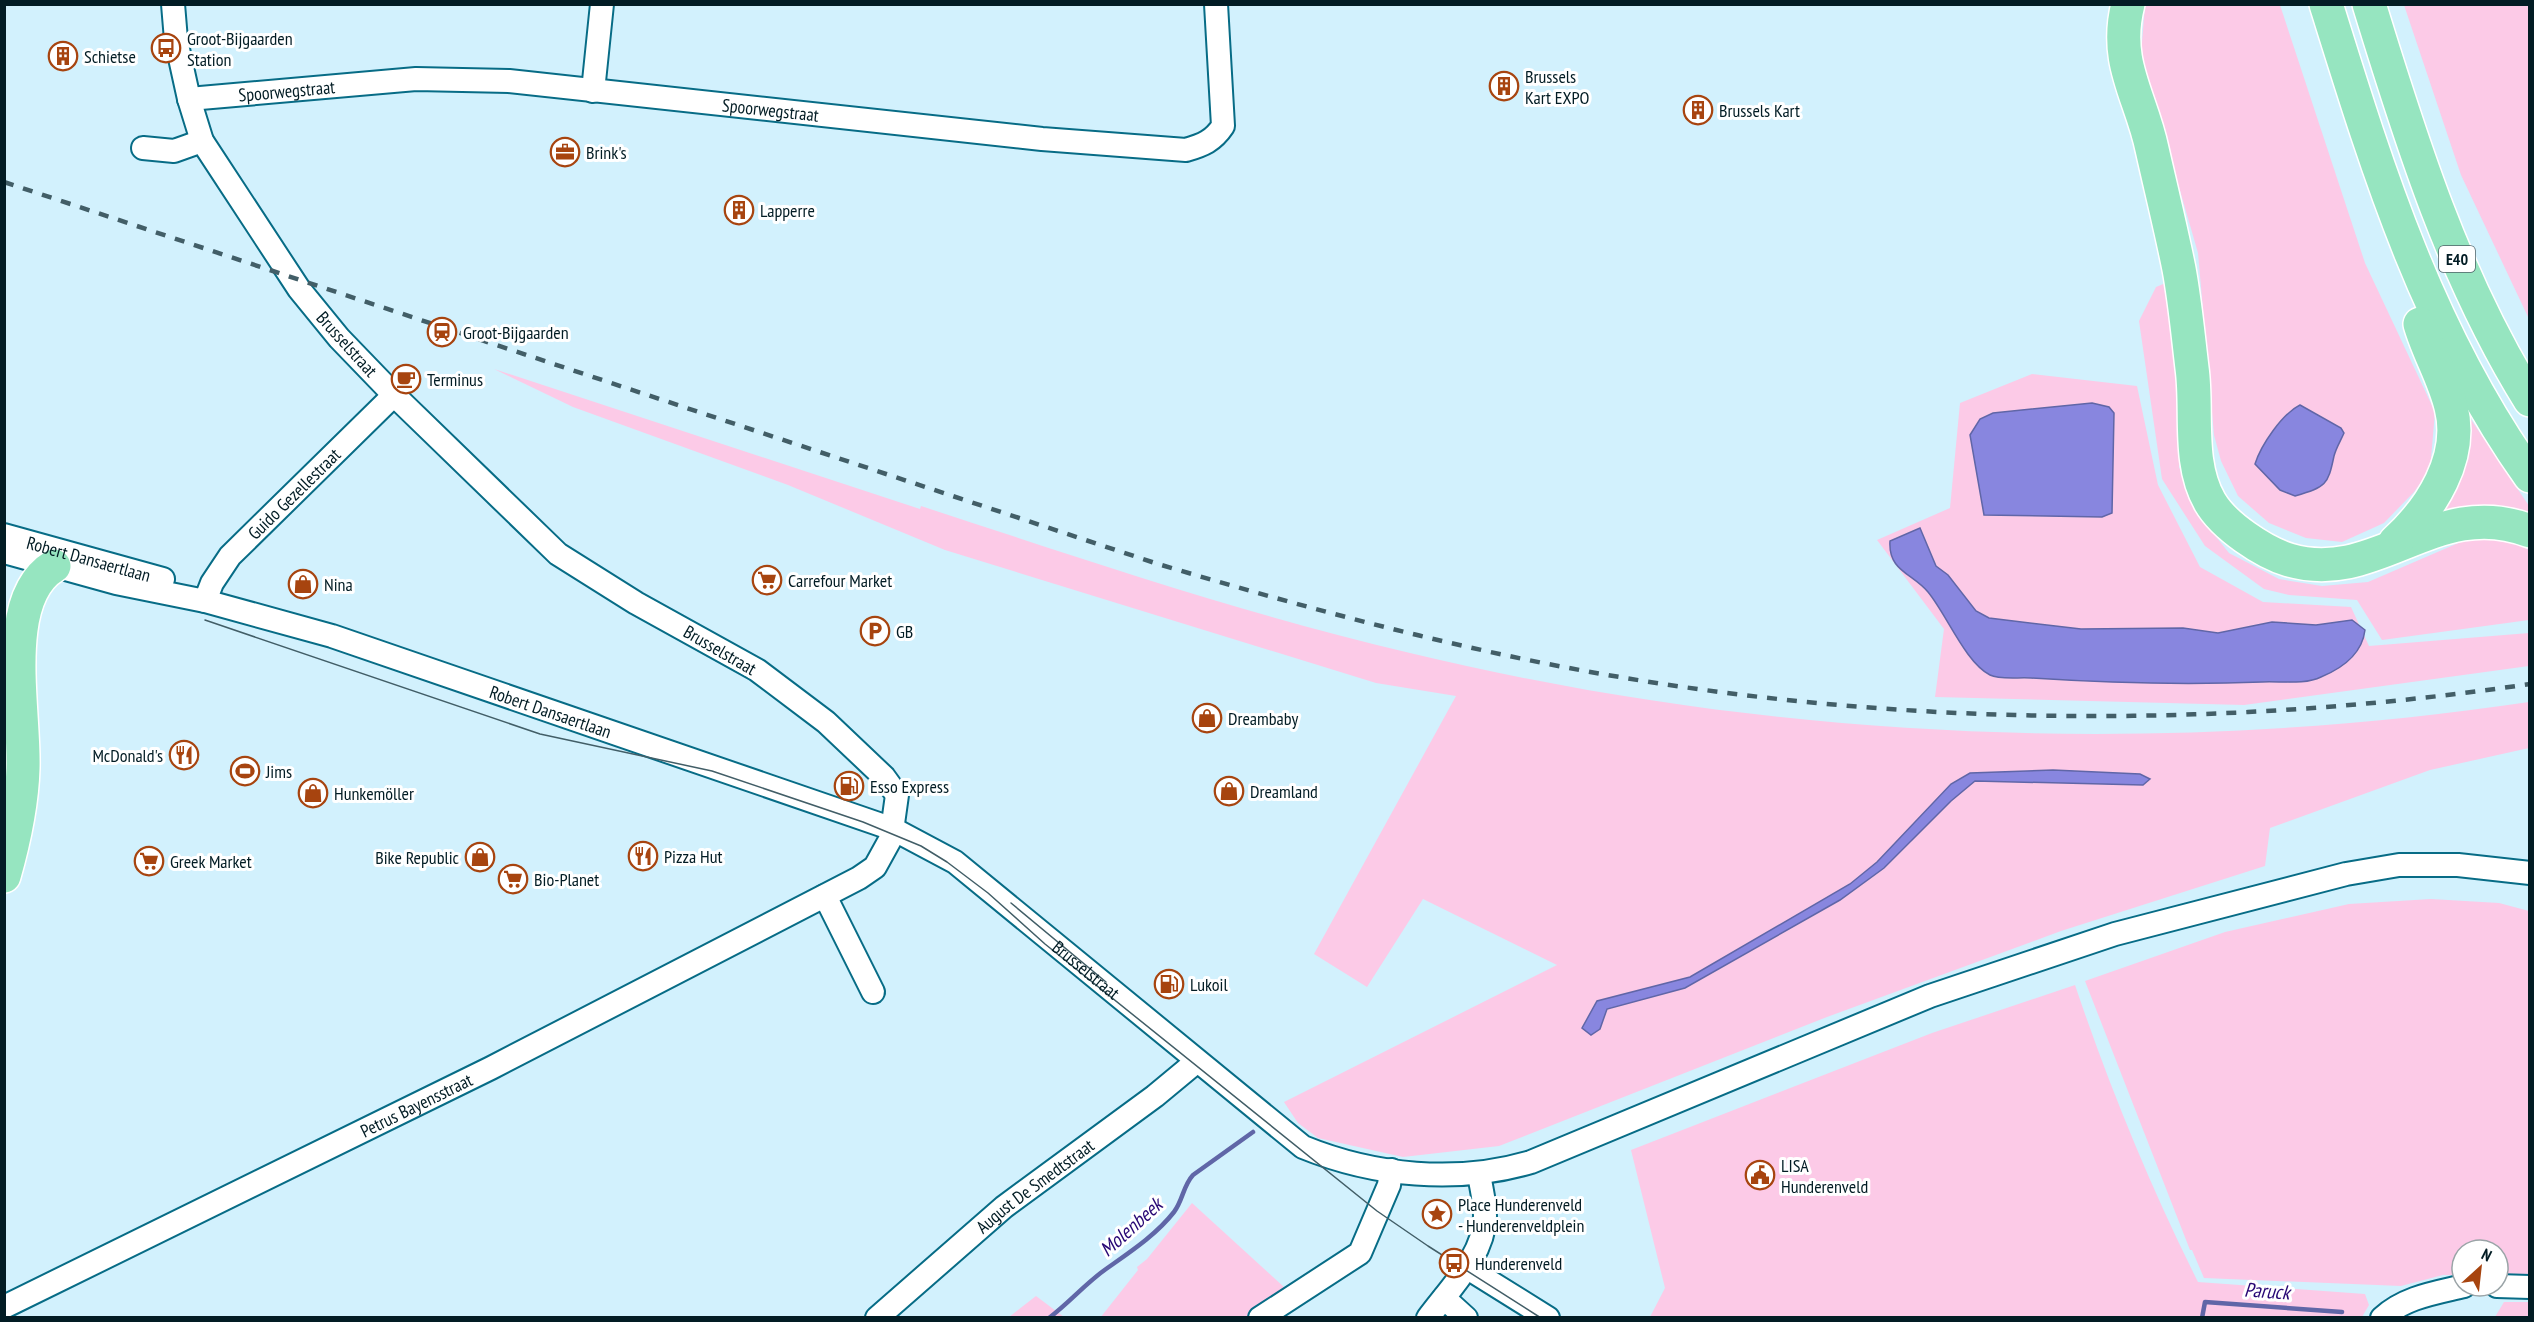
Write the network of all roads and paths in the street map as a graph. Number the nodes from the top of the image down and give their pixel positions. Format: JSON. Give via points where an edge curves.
{"nodes":[{"id":1,"x":173,"y":4,"type":"edge"},
{"id":2,"x":603,"y":4,"type":"edge"},
{"id":3,"x":1216,"y":4,"type":"edge"},
{"id":4,"x":2128,"y":4,"type":"edge"},
{"id":5,"x":2326,"y":4,"type":"edge"},
{"id":6,"x":2369,"y":4,"type":"edge"},
{"id":7,"x":593,"y":91,"type":"junction"},
{"id":8,"x":189,"y":99,"type":"junction"},
{"id":9,"x":202,"y":141,"type":"junction"},
{"id":10,"x":143,"y":148,"type":"dead end"},
{"id":11,"x":2411,"y":257,"type":"junction"},
{"id":12,"x":394,"y":395,"type":"junction"},
{"id":13,"x":2529,"y":400,"type":"edge"},
{"id":14,"x":2529,"y":476,"type":"edge"},
{"id":15,"x":2529,"y":531,"type":"edge"},
{"id":16,"x":4,"y":535,"type":"edge"},
{"id":17,"x":2386,"y":549,"type":"junction"},
{"id":18,"x":4,"y":552,"type":"edge"},
{"id":19,"x":54,"y":566,"type":"junction"},
{"id":20,"x":4,"y":587,"type":"edge"},
{"id":21,"x":206,"y":601,"type":"junction"},
{"id":22,"x":17,"y":661,"type":"junction"},
{"id":23,"x":893,"y":829,"type":"junction"},
{"id":24,"x":2529,"y":873,"type":"edge"},
{"id":25,"x":4,"y":876,"type":"edge"},
{"id":26,"x":825,"y":896,"type":"junction"},
{"id":27,"x":873,"y":993,"type":"dead end"},
{"id":28,"x":1196,"y":1062,"type":"junction"},
{"id":29,"x":1391,"y":1170,"type":"junction"},
{"id":30,"x":1479,"y":1174,"type":"junction"},
{"id":31,"x":1466,"y":1267,"type":"junction"},
{"id":32,"x":2510,"y":1286,"type":"edge"},
{"id":33,"x":2529,"y":1287,"type":"edge"},
{"id":34,"x":2450,"y":1289,"type":"edge"},
{"id":35,"x":1444,"y":1298,"type":"junction"},
{"id":36,"x":4,"y":1306,"type":"edge"},
{"id":37,"x":877,"y":1317,"type":"edge"},
{"id":38,"x":1260,"y":1317,"type":"edge"},
{"id":39,"x":1428,"y":1317,"type":"edge"},
{"id":40,"x":1466,"y":1317,"type":"edge"},
{"id":41,"x":1548,"y":1317,"type":"edge"},
{"id":42,"x":2382,"y":1317,"type":"edge"}],
"edges":[{"from":1,"to":8,"type":"street","name":"Brusselstraat","via":[[176,40]]},
{"from":2,"to":7,"type":"street"},
{"from":3,"to":7,"type":"street","name":"Spoorwegstraat","via":[[1222,126],[1204,145],[1186,150],[1041,139]]},
{"from":4,"to":17,"type":"highway","via":[[2122,24],[2124,52],[2134,100],[2151,146],[2179,270],[2193,373],[2196,461],[2210,502],[2245,538],[2292,561],[2320,565],[2353,562]]},
{"from":5,"to":11,"type":"highway","number":"E40","via":[[2382,183]]},
{"from":6,"to":13,"type":"highway","number":"E40","via":[[2402,111],[2452,248]]},
{"from":7,"to":8,"type":"street","name":"Spoorwegstraat","via":[[509,81],[417,79]]},
{"from":8,"to":9,"type":"street","name":"Brusselstraat"},
{"from":9,"to":10,"type":"street","via":[[174,151]]},
{"from":9,"to":12,"type":"street","name":"Brusselstraat","via":[[299,289]]},
{"from":11,"to":14,"type":"highway","number":"E40","via":[[2444,334]]},
{"from":11,"to":17,"type":"highway","via":[[2420,326],[2452,407],[2453,441],[2447,468],[2435,494],[2414,524]]},
{"from":12,"to":21,"type":"street","name":"Guido Gezellestraat","via":[[230,556],[212,583]]},
{"from":12,"to":23,"type":"street","name":"Brusselstraat","via":[[558,554],[636,603],[757,670],[826,722],[884,777],[897,795]]},
{"from":15,"to":17,"type":"highway","via":[[2509,524],[2466,521]]},
{"from":16,"to":21,"type":"street","name":"Robert Dansaertlaan","via":[[188,586]]},
{"from":18,"to":19,"type":"street","name":"Robert Dansaertlaan"},
{"from":19,"to":21,"type":"street","name":"Robert Dansaertlaan"},
{"from":19,"to":22,"type":"highway","via":[[45,571],[26,598],[19,618]]},
{"from":20,"to":22,"type":"highway","via":[[9,636]]},
{"from":21,"to":23,"type":"street","name":"Robert Dansaertlaan","via":[[332,636]]},
{"from":22,"to":25,"type":"highway","via":[[23,769],[18,820]]},
{"from":23,"to":26,"type":"street","name":"Petrus Bayensstraat","via":[[875,867]]},
{"from":23,"to":28,"type":"street","name":"Brusselstraat","via":[[955,862]]},
{"from":24,"to":30,"type":"street","name":"Brusselstraat","via":[[2458,865],[2399,866],[2346,874],[2115,934],[1930,996],[1531,1162]]},
{"from":26,"to":27,"type":"street"},
{"from":26,"to":36,"type":"street","name":"Petrus Bayensstraat","via":[[484,1071]]},
{"from":28,"to":29,"type":"street","name":"Brusselstraat","via":[[1303,1147]]},
{"from":28,"to":37,"type":"street","name":"August De Smedtstraat","via":[[1004,1207]]},
{"from":29,"to":30,"type":"street","name":"Brusselstraat"},
{"from":29,"to":38,"type":"street","via":[[1389,1185],[1360,1253]]},
{"from":30,"to":31,"type":"street","via":[[1485,1216],[1475,1253]]},
{"from":31,"to":35,"type":"street"},
{"from":31,"to":41,"type":"street"},
{"from":32,"to":33,"type":"street"},
{"from":34,"to":42,"type":"street","via":[[2423,1295],[2394,1307]]},
{"from":35,"to":39,"type":"street"},
{"from":35,"to":40,"type":"street"}]}
